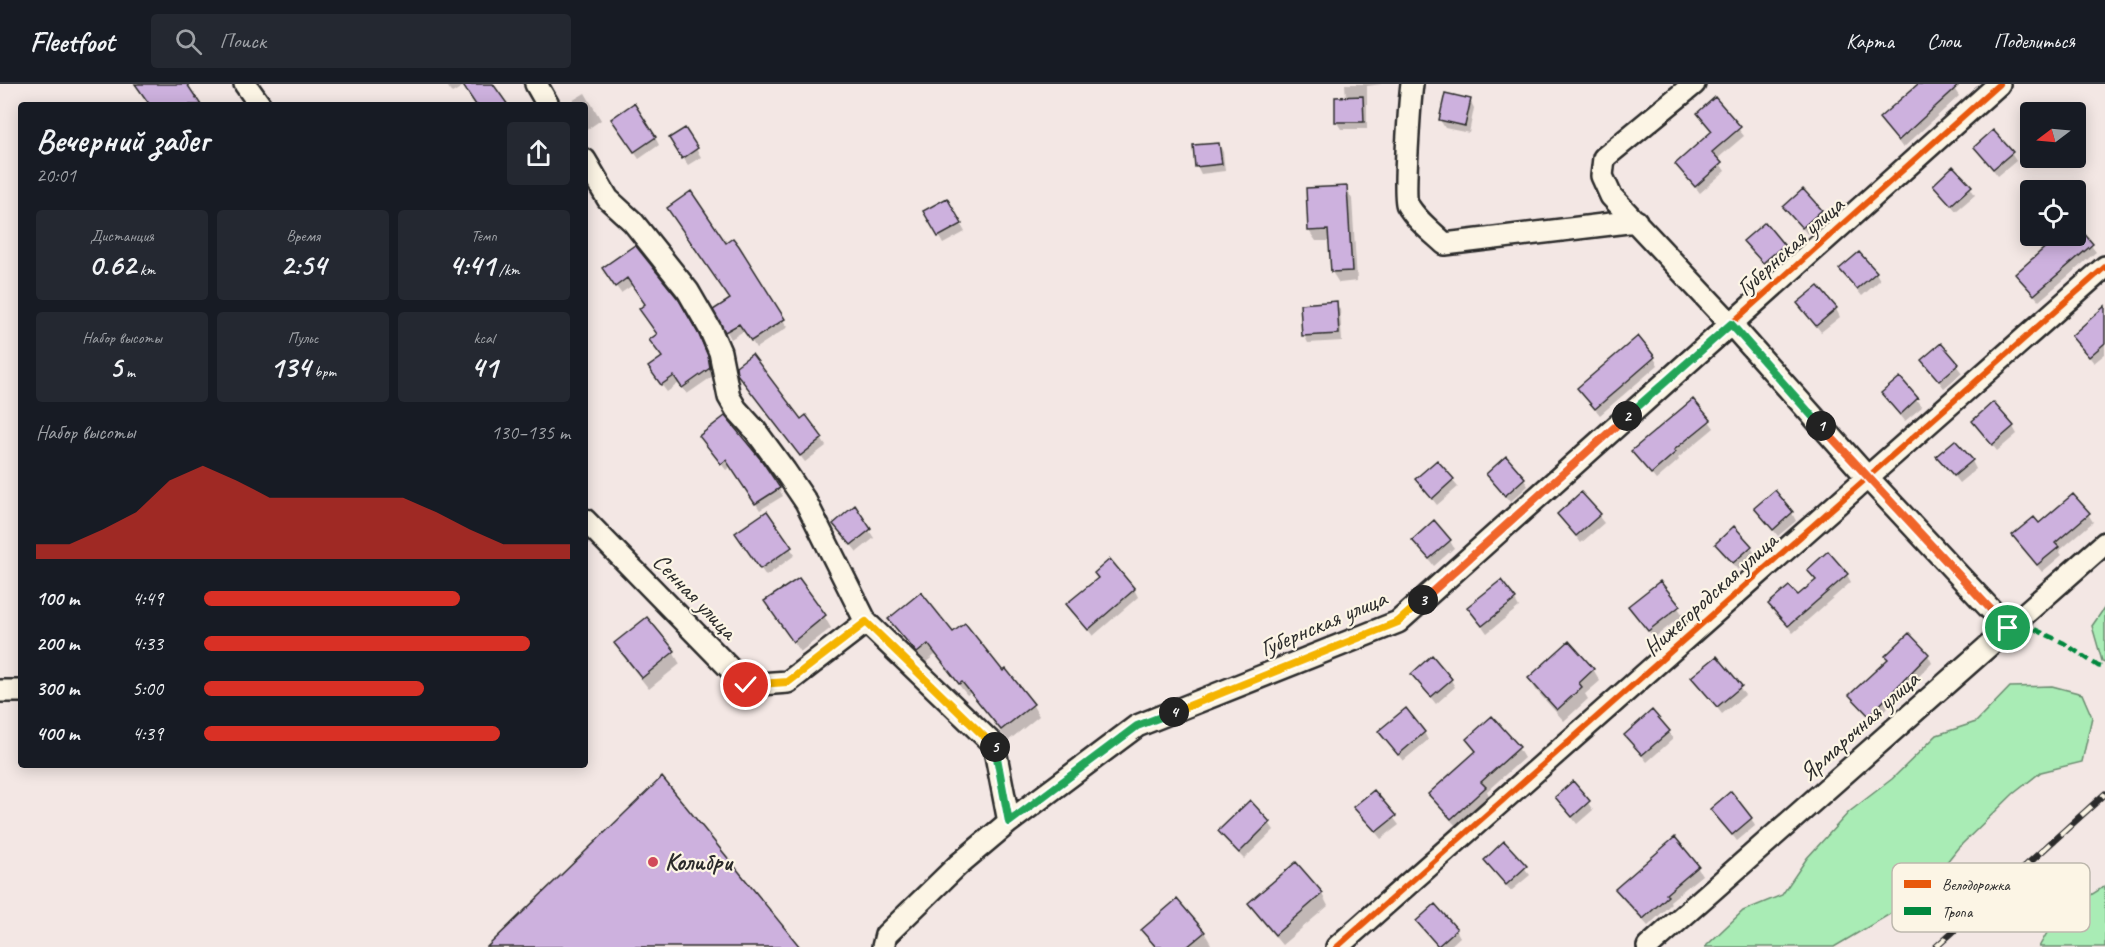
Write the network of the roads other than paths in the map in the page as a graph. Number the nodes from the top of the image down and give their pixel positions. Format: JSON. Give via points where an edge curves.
{"nodes":[{"id":1,"x":245,"y":84,"type":"edge"},
{"id":2,"x":536,"y":84,"type":"edge"},
{"id":3,"x":1412,"y":84,"type":"edge"},
{"id":4,"x":1694,"y":84,"type":"edge"},
{"id":5,"x":1999,"y":84,"type":"edge"},
{"id":6,"x":258,"y":102,"type":"edge"},
{"id":7,"x":546,"y":102,"type":"edge"},
{"id":8,"x":588,"y":165,"type":"edge"},
{"id":9,"x":1636,"y":221,"type":"junction"},
{"id":10,"x":2105,"y":267,"type":"edge"},
{"id":11,"x":1731,"y":324,"type":"junction"},
{"id":12,"x":1868,"y":478,"type":"junction"},
{"id":13,"x":588,"y":523,"type":"edge"},
{"id":14,"x":2105,"y":543,"type":"edge"},
{"id":15,"x":866,"y":622,"type":"junction"},
{"id":16,"x":2008,"y":628,"type":"junction"},
{"id":17,"x":18,"y":690,"type":"edge"},
{"id":18,"x":0,"y":691,"type":"edge"},
{"id":19,"x":1009,"y":822,"type":"junction"},
{"id":20,"x":883,"y":947,"type":"edge"},
{"id":21,"x":1337,"y":947,"type":"edge"},
{"id":22,"x":1648,"y":947,"type":"edge"}],
"edges":[{"from":1,"to":6,"type":"street"},
{"from":2,"to":7,"type":"street"},
{"from":3,"to":9,"type":"street","via":[[1405,202],[1445,244]]},
{"from":4,"to":9,"type":"street","via":[[1604,158],[1602,176],[1611,196]]},
{"from":5,"to":11,"type":"street","name":"Губернская улица"},
{"from":8,"to":15,"type":"street","via":[[608,199],[633,222],[688,291],[720,352],[729,397],[806,502]]},
{"from":9,"to":11,"type":"street"},
{"from":10,"to":12,"type":"street","name":"Нижегородская улица"},
{"from":11,"to":12,"type":"street"},
{"from":11,"to":19,"type":"street","name":"Губернская улица","via":[[1398,622],[1137,726]]},
{"from":12,"to":16,"type":"street"},
{"from":12,"to":21,"type":"street","name":"Нижегородская улица"},
{"from":13,"to":15,"type":"street","name":"Сенная улица","via":[[746,685],[788,682]]},
{"from":14,"to":16,"type":"street","name":"Ярмарочная улица"},
{"from":15,"to":19,"type":"street","via":[[994,745]]},
{"from":16,"to":22,"type":"street","name":"Ярмарочная улица"},
{"from":17,"to":18,"type":"street"},
{"from":19,"to":20,"type":"street","name":"Губернская улица","via":[[886,934]]}]}
